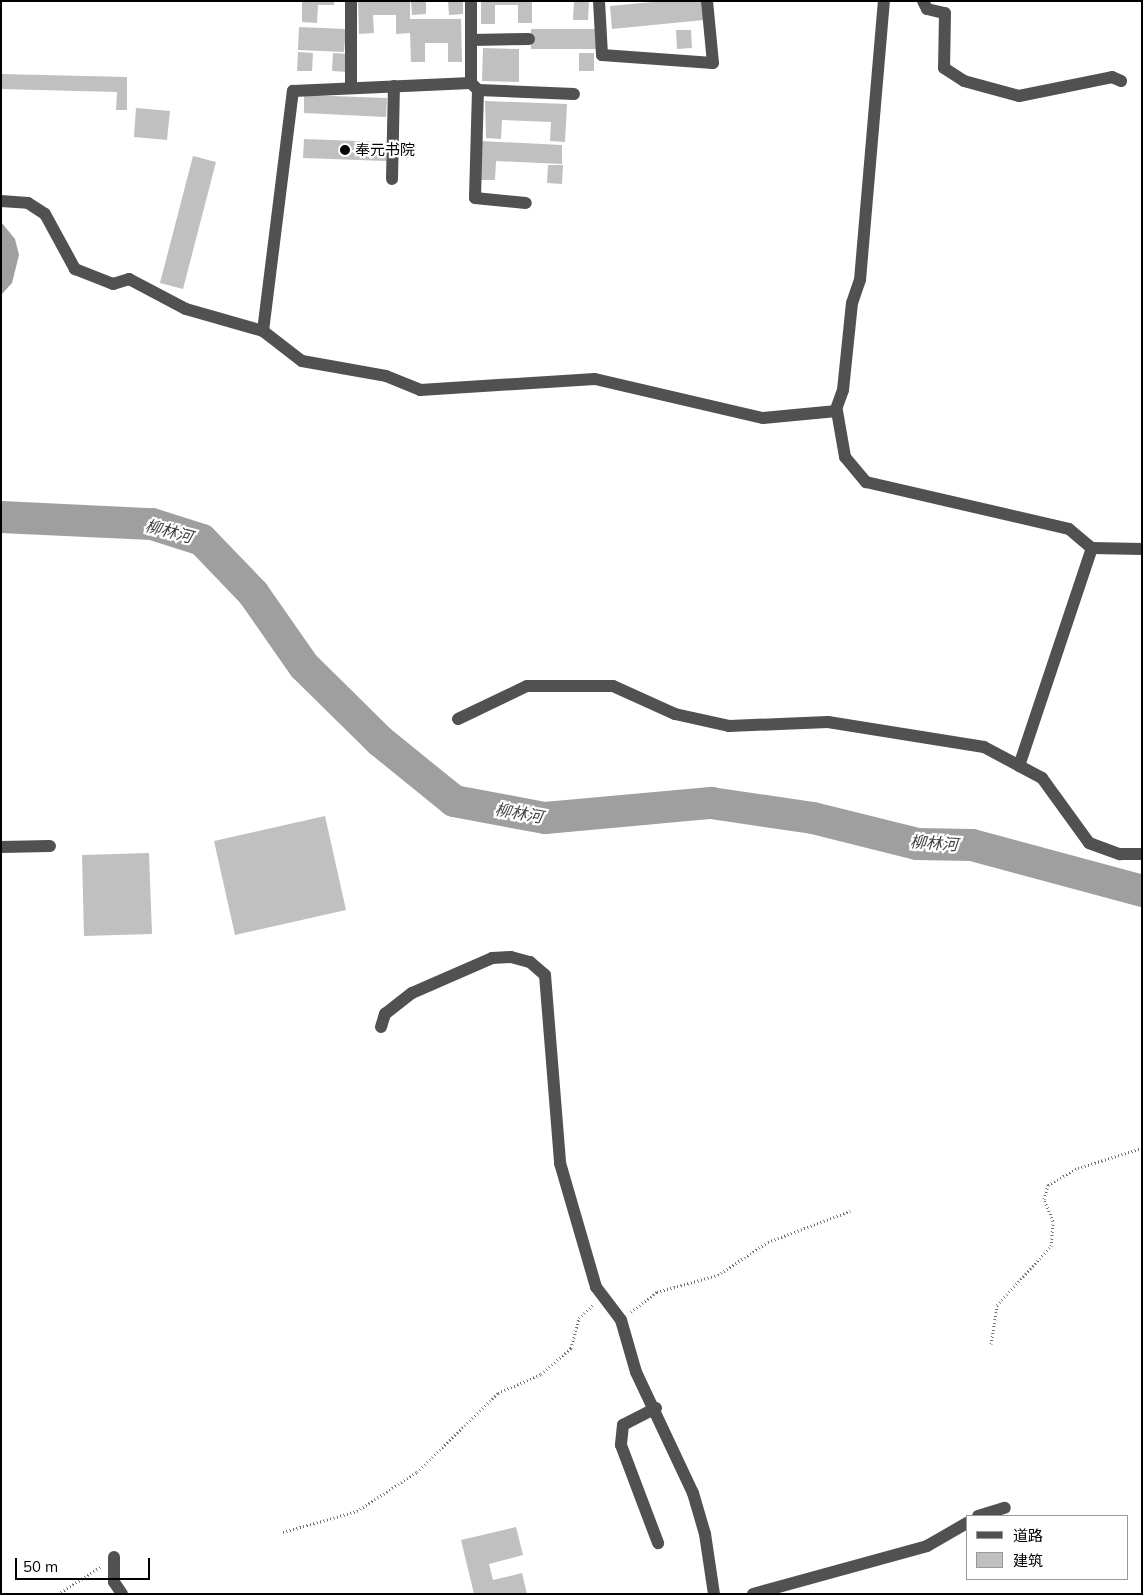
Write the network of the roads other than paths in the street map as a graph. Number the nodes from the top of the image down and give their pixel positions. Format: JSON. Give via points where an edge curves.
{"nodes":[{"id":1,"x":351,"y":1,"type":"edge"},
{"id":2,"x":471,"y":1,"type":"edge"},
{"id":3,"x":599,"y":1,"type":"edge"},
{"id":4,"x":707,"y":1,"type":"edge"},
{"id":5,"x":884,"y":1,"type":"edge"},
{"id":6,"x":923,"y":1,"type":"edge"},
{"id":7,"x":529,"y":39,"type":"dead end"},
{"id":8,"x":471,"y":40,"type":"junction"},
{"id":9,"x":1121,"y":81,"type":"dead end"},
{"id":10,"x":394,"y":86,"type":"junction"},
{"id":11,"x":474,"y":87,"type":"junction"},
{"id":12,"x":351,"y":88,"type":"junction"},
{"id":13,"x":574,"y":94,"type":"dead end"},
{"id":14,"x":392,"y":179,"type":"dead end"},
{"id":15,"x":1,"y":200,"type":"edge"},
{"id":16,"x":526,"y":202,"type":"dead end"},
{"id":17,"x":263,"y":331,"type":"junction"},
{"id":18,"x":835,"y":412,"type":"junction"},
{"id":19,"x":1092,"y":548,"type":"junction"},
{"id":20,"x":1142,"y":549,"type":"edge"},
{"id":21,"x":458,"y":719,"type":"dead end"},
{"id":22,"x":1019,"y":766,"type":"junction"},
{"id":23,"x":50,"y":846,"type":"dead end"},
{"id":24,"x":1,"y":847,"type":"edge"},
{"id":25,"x":1142,"y":854,"type":"edge"},
{"id":26,"x":381,"y":1027,"type":"dead end"},
{"id":27,"x":656,"y":1408,"type":"junction"},
{"id":28,"x":1005,"y":1508,"type":"dead end"},
{"id":29,"x":981,"y":1515,"type":"edge"},
{"id":30,"x":966,"y":1524,"type":"edge"},
{"id":31,"x":658,"y":1543,"type":"dead end"},
{"id":32,"x":114,"y":1557,"type":"road end"},
{"id":33,"x":122,"y":1594,"type":"edge"},
{"id":34,"x":714,"y":1594,"type":"edge"},
{"id":35,"x":753,"y":1594,"type":"edge"}],
"edges":[{"from":1,"to":12,"type":"street"},
{"from":2,"to":8,"type":"street"},
{"from":3,"to":4,"type":"street","via":[[602,55],[713,63]]},
{"from":5,"to":18,"type":"street","via":[[860,280],[852,303],[843,390]]},
{"from":6,"to":9,"type":"street","via":[[928,9],[945,13],[944,68],[964,81],[1019,96],[1112,77]]},
{"from":7,"to":8,"type":"street"},
{"from":8,"to":11,"type":"street"},
{"from":10,"to":11,"type":"street"},
{"from":10,"to":12,"type":"street"},
{"from":10,"to":14,"type":"street"},
{"from":11,"to":13,"type":"street"},
{"from":11,"to":16,"type":"street","via":[[475,198]]},
{"from":12,"to":17,"type":"street","via":[[292,91]]},
{"from":15,"to":17,"type":"street","via":[[28,203],[45,214],[75,269],[113,284],[130,279],[186,309]]},
{"from":17,"to":18,"type":"street","via":[[302,361],[386,376],[420,390],[595,378],[762,418]]},
{"from":18,"to":19,"type":"street","via":[[844,457],[866,482],[1069,530]]},
{"from":19,"to":20,"type":"street"},
{"from":19,"to":22,"type":"street"},
{"from":21,"to":22,"type":"street","via":[[527,686],[613,686],[675,714],[729,726],[828,722],[984,747]]},
{"from":22,"to":25,"type":"street","via":[[1042,778],[1089,843],[1120,854]]},
{"from":23,"to":24,"type":"street"},
{"from":26,"to":27,"type":"street","via":[[384,1014],[412,994],[492,958],[511,956],[530,962],[545,976],[560,1163],[596,1287],[621,1320],[636,1372]]},
{"from":27,"to":31,"type":"street","via":[[623,1425],[621,1445]]},
{"from":27,"to":34,"type":"street","via":[[692,1493],[705,1534]]},
{"from":28,"to":29,"type":"street"},
{"from":30,"to":35,"type":"street","via":[[927,1546]]},
{"from":32,"to":33,"type":"street","via":[[114,1582]]}]}
